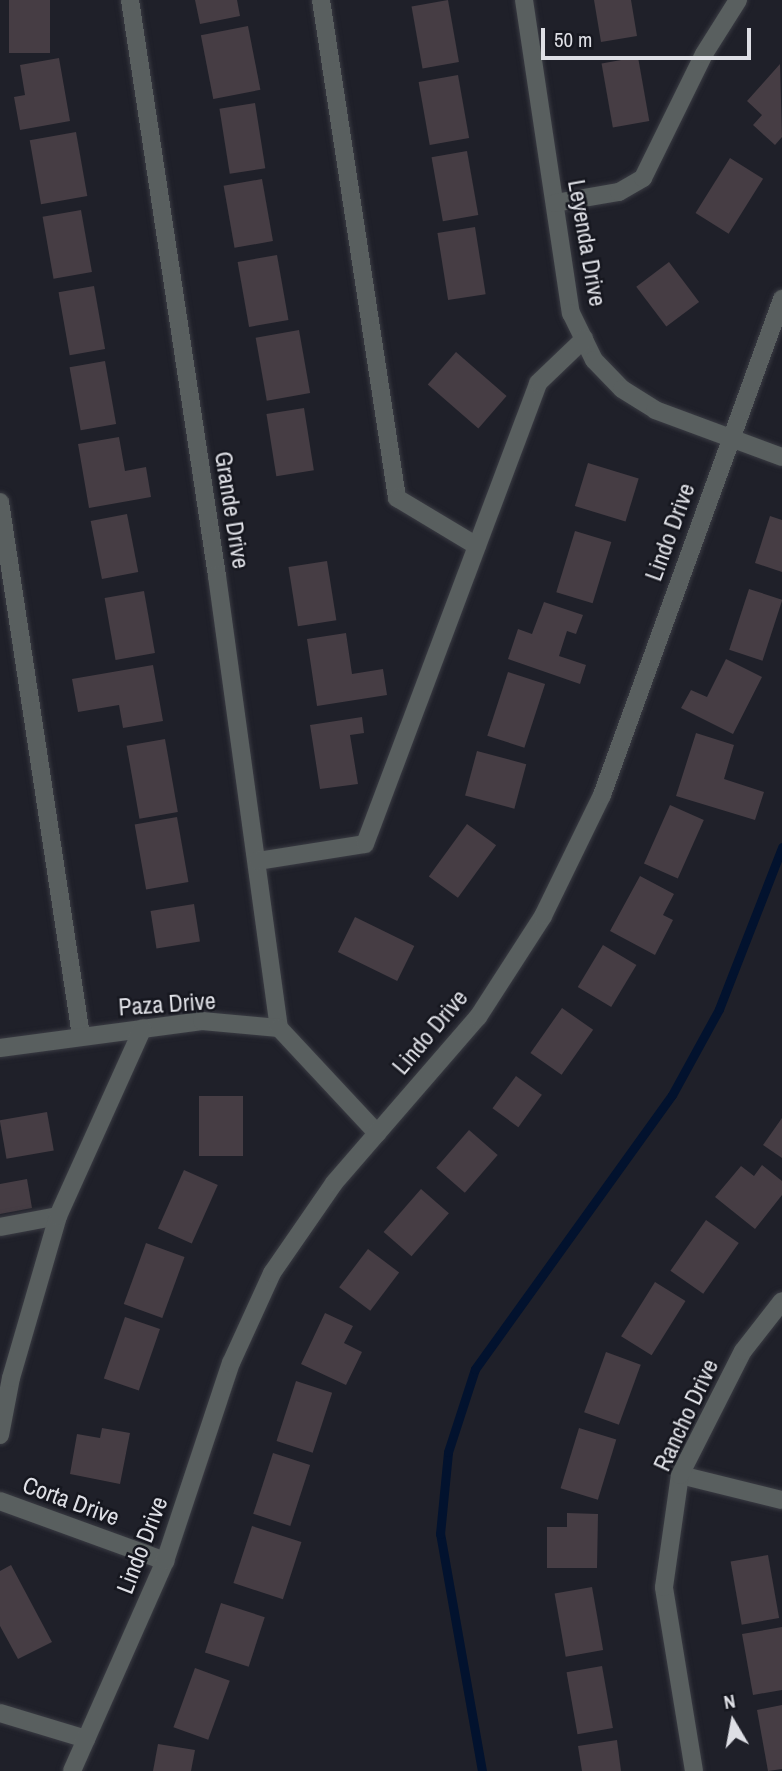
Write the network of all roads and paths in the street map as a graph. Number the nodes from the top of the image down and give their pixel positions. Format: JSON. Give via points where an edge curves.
{"nodes":[{"id":1,"x":130,"y":0,"type":"edge"},
{"id":2,"x":321,"y":0,"type":"edge"},
{"id":3,"x":524,"y":0,"type":"edge"},
{"id":4,"x":738,"y":0,"type":"edge"},
{"id":5,"x":555,"y":203,"type":"junction"},
{"id":6,"x":782,"y":299,"type":"edge"},
{"id":7,"x":584,"y":339,"type":"junction"},
{"id":8,"x":730,"y":438,"type":"junction"},
{"id":9,"x":782,"y":457,"type":"edge"},
{"id":10,"x":0,"y":502,"type":"edge"},
{"id":11,"x":477,"y":546,"type":"junction"},
{"id":12,"x":258,"y":861,"type":"junction"},
{"id":13,"x":143,"y":1028,"type":"junction"},
{"id":14,"x":279,"y":1028,"type":"junction"},
{"id":15,"x":81,"y":1036,"type":"junction"},
{"id":16,"x":0,"y":1048,"type":"edge"},
{"id":17,"x":377,"y":1133,"type":"junction"},
{"id":18,"x":58,"y":1216,"type":"junction"},
{"id":19,"x":0,"y":1227,"type":"edge"},
{"id":20,"x":782,"y":1301,"type":"edge"},
{"id":21,"x":0,"y":1435,"type":"edge"},
{"id":22,"x":680,"y":1475,"type":"junction"},
{"id":23,"x":782,"y":1500,"type":"edge"},
{"id":24,"x":0,"y":1502,"type":"edge"},
{"id":25,"x":165,"y":1561,"type":"junction"},
{"id":26,"x":0,"y":1713,"type":"edge"},
{"id":27,"x":86,"y":1739,"type":"junction"},
{"id":28,"x":72,"y":1771,"type":"edge"},
{"id":29,"x":694,"y":1771,"type":"edge"}],
"edges":[{"from":1,"to":12,"type":"street","name":"Grande Drive"},
{"from":2,"to":11,"type":"street","via":[[397,498]]},
{"from":3,"to":5,"type":"street","name":"Leyenda Drive"},
{"from":4,"to":5,"type":"street","via":[[704,54],[643,178],[619,192]]},
{"from":5,"to":7,"type":"street","name":"Leyenda Drive","via":[[571,313]]},
{"from":6,"to":8,"type":"street","name":"Lindo Drive"},
{"from":7,"to":8,"type":"street","name":"Leyenda Drive","via":[[594,360],[622,389],[655,410]]},
{"from":7,"to":11,"type":"street","via":[[538,383]]},
{"from":8,"to":9,"type":"street","name":"Leyenda Drive"},
{"from":8,"to":17,"type":"street","name":"Lindo Drive","via":[[602,795],[543,916],[478,1017]]},
{"from":10,"to":15,"type":"street"},
{"from":11,"to":12,"type":"street","via":[[365,844]]},
{"from":12,"to":14,"type":"street","name":"Grande Drive"},
{"from":13,"to":14,"type":"street","name":"Paza Drive","via":[[202,1021]]},
{"from":13,"to":15,"type":"street","name":"Paza Drive"},
{"from":13,"to":18,"type":"street"},
{"from":14,"to":17,"type":"street"},
{"from":15,"to":16,"type":"street","name":"Paza Drive"},
{"from":17,"to":25,"type":"street","name":"Lindo Drive","via":[[334,1184],[272,1273],[232,1363]]},
{"from":18,"to":19,"type":"street"},
{"from":18,"to":21,"type":"street","via":[[11,1378]]},
{"from":20,"to":22,"type":"street","name":"Rancho Drive","via":[[737,1363]]},
{"from":22,"to":23,"type":"street"},
{"from":22,"to":29,"type":"street","name":"Rancho Drive","via":[[664,1587]]},
{"from":24,"to":25,"type":"street","name":"Corta Drive"},
{"from":25,"to":27,"type":"street","name":"Lindo Drive"},
{"from":26,"to":27,"type":"street"},
{"from":27,"to":28,"type":"street","name":"Lindo Drive"}]}
